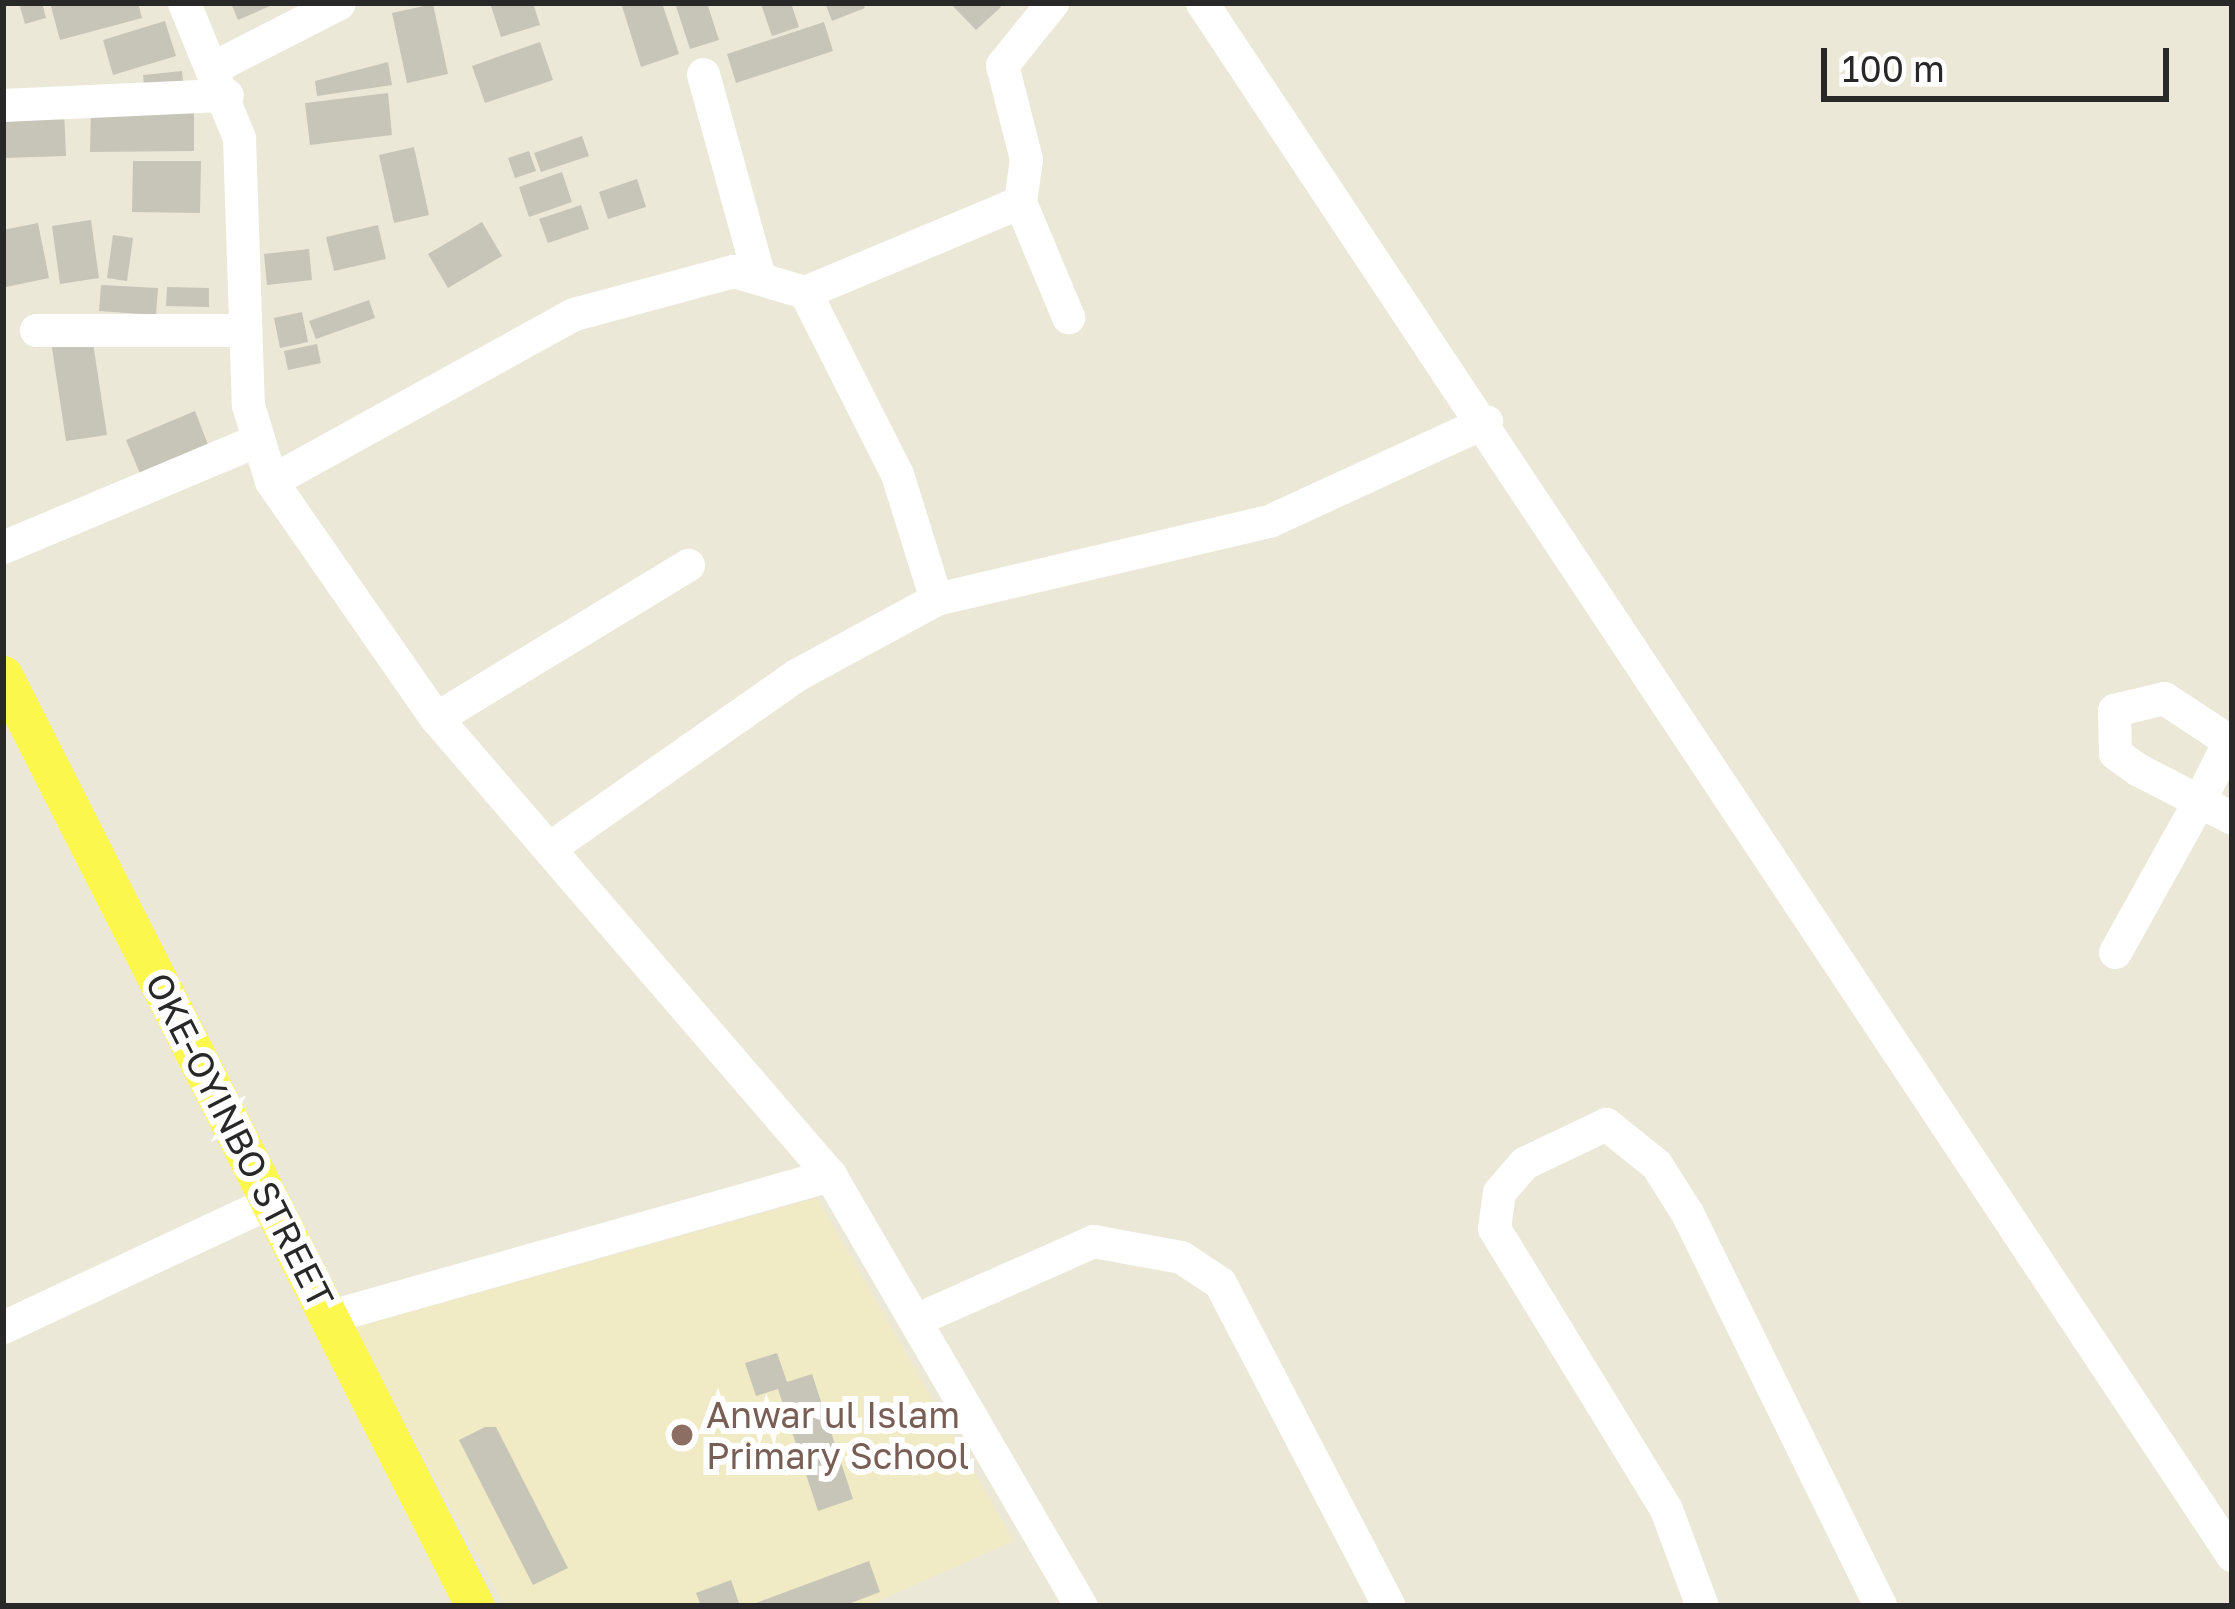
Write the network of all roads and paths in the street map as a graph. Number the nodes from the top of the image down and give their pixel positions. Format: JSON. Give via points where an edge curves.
{"nodes":[{"id":1,"x":184,"y":3,"type":"edge"},
{"id":2,"x":339,"y":3,"type":"edge"},
{"id":3,"x":1052,"y":3,"type":"edge"},
{"id":4,"x":1202,"y":3,"type":"edge"},
{"id":5,"x":703,"y":74,"type":"dead end"},
{"id":6,"x":221,"y":81,"type":"junction"},
{"id":7,"x":3,"y":105,"type":"edge"},
{"id":8,"x":1020,"y":202,"type":"junction"},
{"id":9,"x":757,"y":270,"type":"junction"},
{"id":10,"x":805,"y":292,"type":"junction"},
{"id":11,"x":1068,"y":317,"type":"dead end"},
{"id":12,"x":36,"y":330,"type":"dead end"},
{"id":13,"x":243,"y":330,"type":"junction"},
{"id":14,"x":1486,"y":422,"type":"junction"},
{"id":15,"x":255,"y":441,"type":"junction"},
{"id":16,"x":271,"y":481,"type":"junction"},
{"id":17,"x":3,"y":548,"type":"edge"},
{"id":18,"x":688,"y":566,"type":"dead end"},
{"id":19,"x":936,"y":599,"type":"junction"},
{"id":20,"x":3,"y":675,"type":"edge"},
{"id":21,"x":436,"y":718,"type":"junction"},
{"id":22,"x":2232,"y":818,"type":"edge"},
{"id":23,"x":552,"y":846,"type":"junction"},
{"id":24,"x":2115,"y":952,"type":"dead end"},
{"id":25,"x":830,"y":1175,"type":"junction"},
{"id":26,"x":272,"y":1201,"type":"junction"},
{"id":27,"x":331,"y":1316,"type":"junction"},
{"id":28,"x":915,"y":1320,"type":"junction"},
{"id":29,"x":3,"y":1327,"type":"edge"},
{"id":30,"x":2232,"y":1555,"type":"edge"},
{"id":31,"x":475,"y":1606,"type":"edge"},
{"id":32,"x":1081,"y":1606,"type":"edge"},
{"id":33,"x":1390,"y":1606,"type":"edge"},
{"id":34,"x":1702,"y":1606,"type":"edge"},
{"id":35,"x":1880,"y":1606,"type":"edge"}],
"edges":[{"from":1,"to":6,"type":"street"},
{"from":2,"to":6,"type":"street"},
{"from":3,"to":8,"type":"street","via":[[1002,65],[1026,159]]},
{"from":4,"to":14,"type":"street"},
{"from":5,"to":9,"type":"street"},
{"from":6,"to":7,"type":"street"},
{"from":6,"to":13,"type":"street","via":[[244,177]]},
{"from":8,"to":10,"type":"street"},
{"from":8,"to":11,"type":"street"},
{"from":9,"to":10,"type":"street"},
{"from":9,"to":16,"type":"street","via":[[574,314]]},
{"from":10,"to":19,"type":"street","via":[[897,474]]},
{"from":12,"to":13,"type":"street"},
{"from":13,"to":15,"type":"street"},
{"from":14,"to":19,"type":"street","via":[[1269,520]]},
{"from":14,"to":30,"type":"street"},
{"from":15,"to":16,"type":"street"},
{"from":15,"to":17,"type":"street"},
{"from":16,"to":21,"type":"street"},
{"from":18,"to":21,"type":"street"},
{"from":19,"to":23,"type":"street","via":[[796,675]]},
{"from":20,"to":26,"type":"main road","name":"OKE-OYINBO STREET"},
{"from":21,"to":23,"type":"street"},
{"from":22,"to":24,"type":"street","via":[[2199,801]]},
{"from":23,"to":25,"type":"street"},
{"from":25,"to":27,"type":"street"},
{"from":25,"to":28,"type":"street"},
{"from":26,"to":27,"type":"main road","name":"OKE-OYINBO STREET"},
{"from":26,"to":29,"type":"street"},
{"from":27,"to":31,"type":"main road","name":"OKE-OYINBO STREET"},
{"from":28,"to":32,"type":"street"},
{"from":28,"to":33,"type":"street","via":[[1093,1241],[1181,1257],[1220,1283]]},
{"from":34,"to":35,"type":"street","via":[[1666,1509],[1494,1228],[1499,1192],[1524,1163],[1606,1124],[1656,1164],[1687,1214]]}]}
